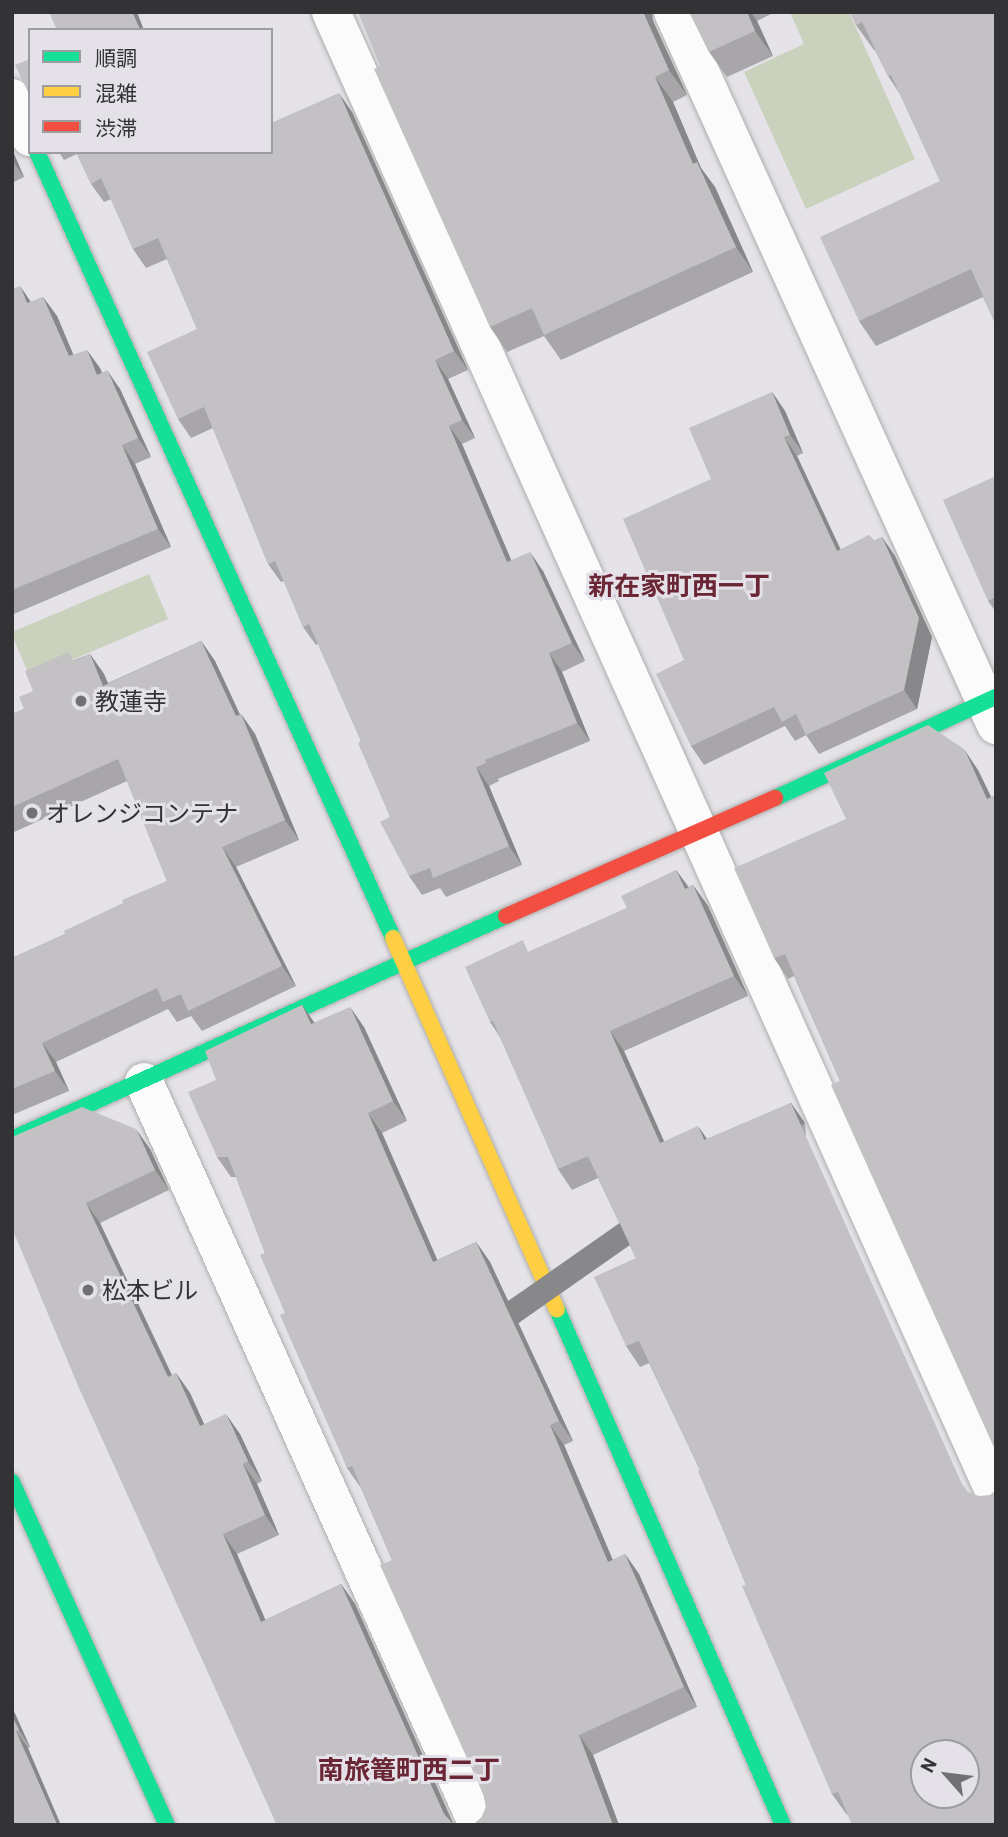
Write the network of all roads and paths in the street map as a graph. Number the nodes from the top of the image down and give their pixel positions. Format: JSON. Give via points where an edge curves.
{"nodes":[{"id":1,"x":331,"y":12,"type":"edge"},
{"id":2,"x":673,"y":12,"type":"edge"},
{"id":3,"x":12,"y":98,"type":"edge"},
{"id":4,"x":28,"y":133,"type":"edge"},
{"id":5,"x":38,"y":154,"type":"edge"},
{"id":6,"x":992,"y":708,"type":"edge"},
{"id":7,"x":697,"y":834,"type":"junction"},
{"id":8,"x":403,"y":960,"type":"junction"},
{"id":9,"x":144,"y":1082,"type":"junction"},
{"id":10,"x":12,"y":1139,"type":"edge"},
{"id":11,"x":12,"y":1482,"type":"edge"},
{"id":12,"x":996,"y":1495,"type":"edge"},
{"id":13,"x":167,"y":1825,"type":"edge"},
{"id":14,"x":478,"y":1825,"type":"edge"},
{"id":15,"x":783,"y":1825,"type":"edge"}],
"edges":[{"from":1,"to":7,"type":"street"},
{"from":2,"to":6,"type":"street"},
{"from":3,"to":4,"type":"street"},
{"from":5,"to":8,"type":"street"},
{"from":6,"to":7,"type":"street"},
{"from":7,"to":8,"type":"street"},
{"from":7,"to":12,"type":"street"},
{"from":8,"to":9,"type":"street"},
{"from":8,"to":15,"type":"street"},
{"from":9,"to":10,"type":"street"},
{"from":9,"to":14,"type":"street"},
{"from":11,"to":13,"type":"street"}]}
